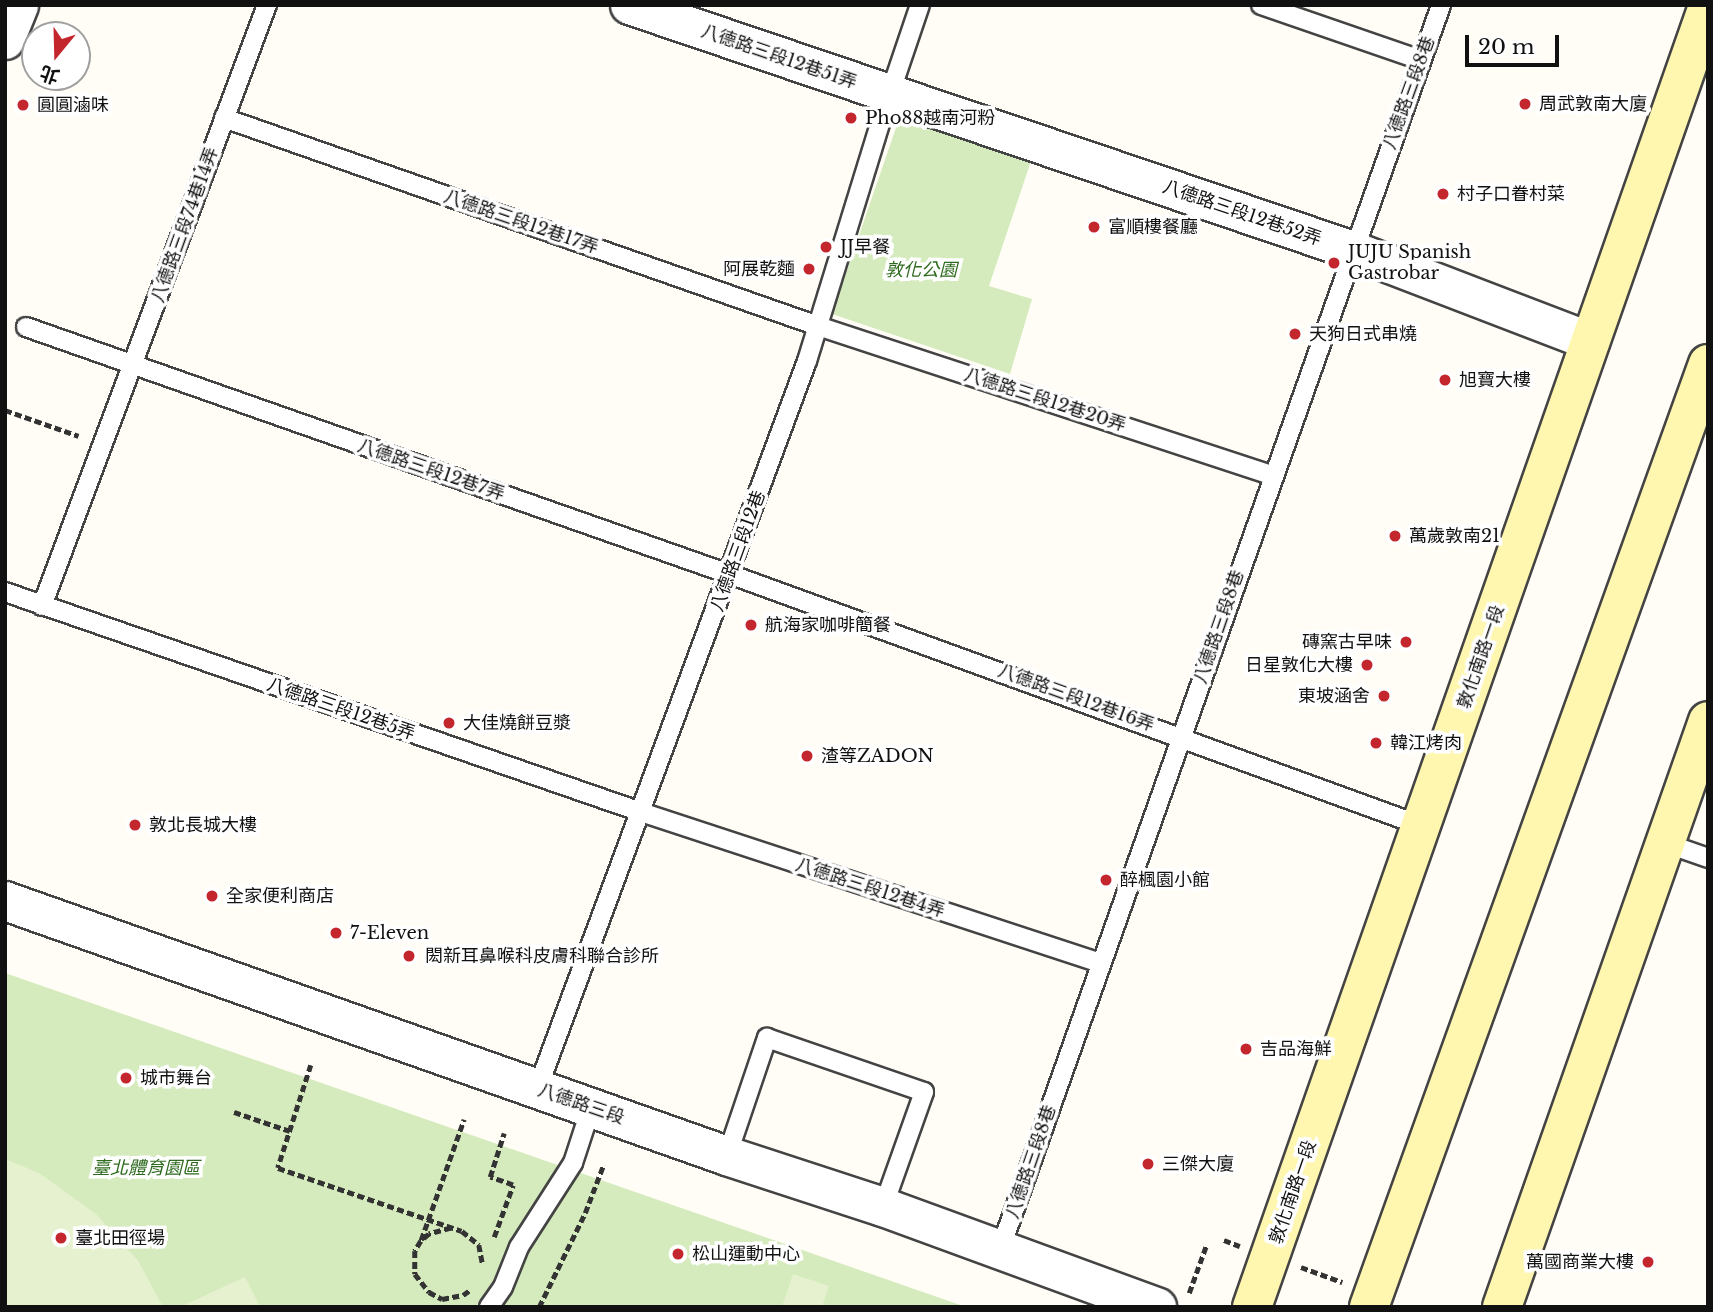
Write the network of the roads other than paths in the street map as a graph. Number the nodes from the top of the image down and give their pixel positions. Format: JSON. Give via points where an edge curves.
{"nodes":[{"id":1,"x":19,"y":5,"type":"edge"},
{"id":2,"x":267,"y":5,"type":"edge"},
{"id":3,"x":629,"y":5,"type":"edge"},
{"id":4,"x":920,"y":5,"type":"edge"},
{"id":5,"x":1261,"y":5,"type":"edge"},
{"id":6,"x":1441,"y":5,"type":"edge"},
{"id":7,"x":1708,"y":6,"type":"edge"},
{"id":8,"x":5,"y":40,"type":"edge"},
{"id":9,"x":1421,"y":60,"type":"junction"},
{"id":10,"x":889,"y":96,"type":"junction"},
{"id":11,"x":224,"y":118,"type":"junction"},
{"id":12,"x":1353,"y":250,"type":"junction"},
{"id":13,"x":818,"y":326,"type":"junction"},
{"id":14,"x":26,"y":327,"type":"dead end"},
{"id":15,"x":1590,"y":341,"type":"junction"},
{"id":16,"x":1708,"y":365,"type":"edge"},
{"id":17,"x":132,"y":366,"type":"junction"},
{"id":18,"x":1272,"y":475,"type":"junction"},
{"id":19,"x":729,"y":574,"type":"junction"},
{"id":20,"x":5,"y":592,"type":"edge"},
{"id":21,"x":42,"y":606,"type":"junction"},
{"id":22,"x":1708,"y":721,"type":"edge"},
{"id":23,"x":1181,"y":735,"type":"junction"},
{"id":24,"x":641,"y":812,"type":"junction"},
{"id":25,"x":1422,"y":825,"type":"junction"},
{"id":26,"x":1665,"y":843,"type":"junction"},
{"id":27,"x":1708,"y":859,"type":"edge"},
{"id":28,"x":5,"y":901,"type":"edge"},
{"id":29,"x":1100,"y":964,"type":"junction"},
{"id":30,"x":537,"y":1090,"type":"junction"},
{"id":31,"x":591,"y":1108,"type":"junction"},
{"id":32,"x":727,"y":1156,"type":"junction"},
{"id":33,"x":883,"y":1207,"type":"junction"},
{"id":34,"x":1000,"y":1250,"type":"junction"},
{"id":35,"x":1172,"y":1301,"type":"edge"},
{"id":36,"x":489,"y":1307,"type":"edge"},
{"id":37,"x":1252,"y":1307,"type":"edge"},
{"id":38,"x":1369,"y":1307,"type":"edge"},
{"id":39,"x":1502,"y":1307,"type":"edge"}],
"edges":[{"from":1,"to":8,"type":"street"},
{"from":2,"to":11,"type":"lane","name":"八德路三段74巷14弄"},
{"from":3,"to":10,"type":"street","name":"八德路三段12巷51弄"},
{"from":4,"to":10,"type":"lane","name":"八德路三段12巷"},
{"from":5,"to":9,"type":"lane"},
{"from":6,"to":9,"type":"lane","name":"八德路三段8巷"},
{"from":7,"to":15,"type":"main road","name":"敦化南路一段"},
{"from":9,"to":12,"type":"lane","name":"八德路三段8巷"},
{"from":10,"to":12,"type":"street","name":"八德路三段12巷52弄"},
{"from":10,"to":13,"type":"lane","name":"八德路三段12巷"},
{"from":11,"to":13,"type":"lane","name":"八德路三段12巷17弄"},
{"from":11,"to":17,"type":"lane","name":"八德路三段74巷14弄"},
{"from":12,"to":15,"type":"street","name":"八德路三段12巷52弄"},
{"from":12,"to":18,"type":"lane","name":"八德路三段8巷"},
{"from":13,"to":18,"type":"lane","name":"八德路三段12巷20弄"},
{"from":13,"to":19,"type":"lane","name":"八德路三段12巷"},
{"from":14,"to":17,"type":"lane","name":"八德路三段12巷7弄"},
{"from":15,"to":25,"type":"main road","name":"敦化南路一段"},
{"from":16,"to":38,"type":"main road"},
{"from":17,"to":19,"type":"lane","name":"八德路三段12巷7弄"},
{"from":17,"to":21,"type":"lane","name":"八德路三段74巷14弄"},
{"from":18,"to":23,"type":"lane","name":"八德路三段8巷"},
{"from":19,"to":23,"type":"lane","name":"八德路三段12巷16弄"},
{"from":19,"to":24,"type":"lane","name":"八德路三段12巷"},
{"from":20,"to":21,"type":"lane"},
{"from":21,"to":24,"type":"lane","name":"八德路三段12巷5弄"},
{"from":22,"to":26,"type":"main road"},
{"from":23,"to":25,"type":"lane","name":"八德路三段12巷16弄"},
{"from":23,"to":29,"type":"lane","name":"八德路三段8巷"},
{"from":24,"to":29,"type":"lane","name":"八德路三段12巷4弄"},
{"from":24,"to":30,"type":"lane","name":"八德路三段12巷"},
{"from":25,"to":37,"type":"main road","name":"敦化南路一段"},
{"from":26,"to":27,"type":"lane"},
{"from":26,"to":39,"type":"main road"},
{"from":28,"to":30,"type":"street","name":"八德路三段"},
{"from":29,"to":34,"type":"lane","name":"八德路三段8巷"},
{"from":30,"to":31,"type":"street","name":"八德路三段"},
{"from":31,"to":32,"type":"street","name":"八德路三段"},
{"from":31,"to":36,"type":"lane","via":[[573,1163],[519,1247],[503,1287]]},
{"from":32,"to":33,"type":"street","name":"八德路三段"},
{"from":32,"to":33,"type":"lane","via":[[767,1038],[924,1092]]},
{"from":33,"to":34,"type":"street","name":"八德路三段"},
{"from":34,"to":35,"type":"street","name":"八德路三段"}]}
